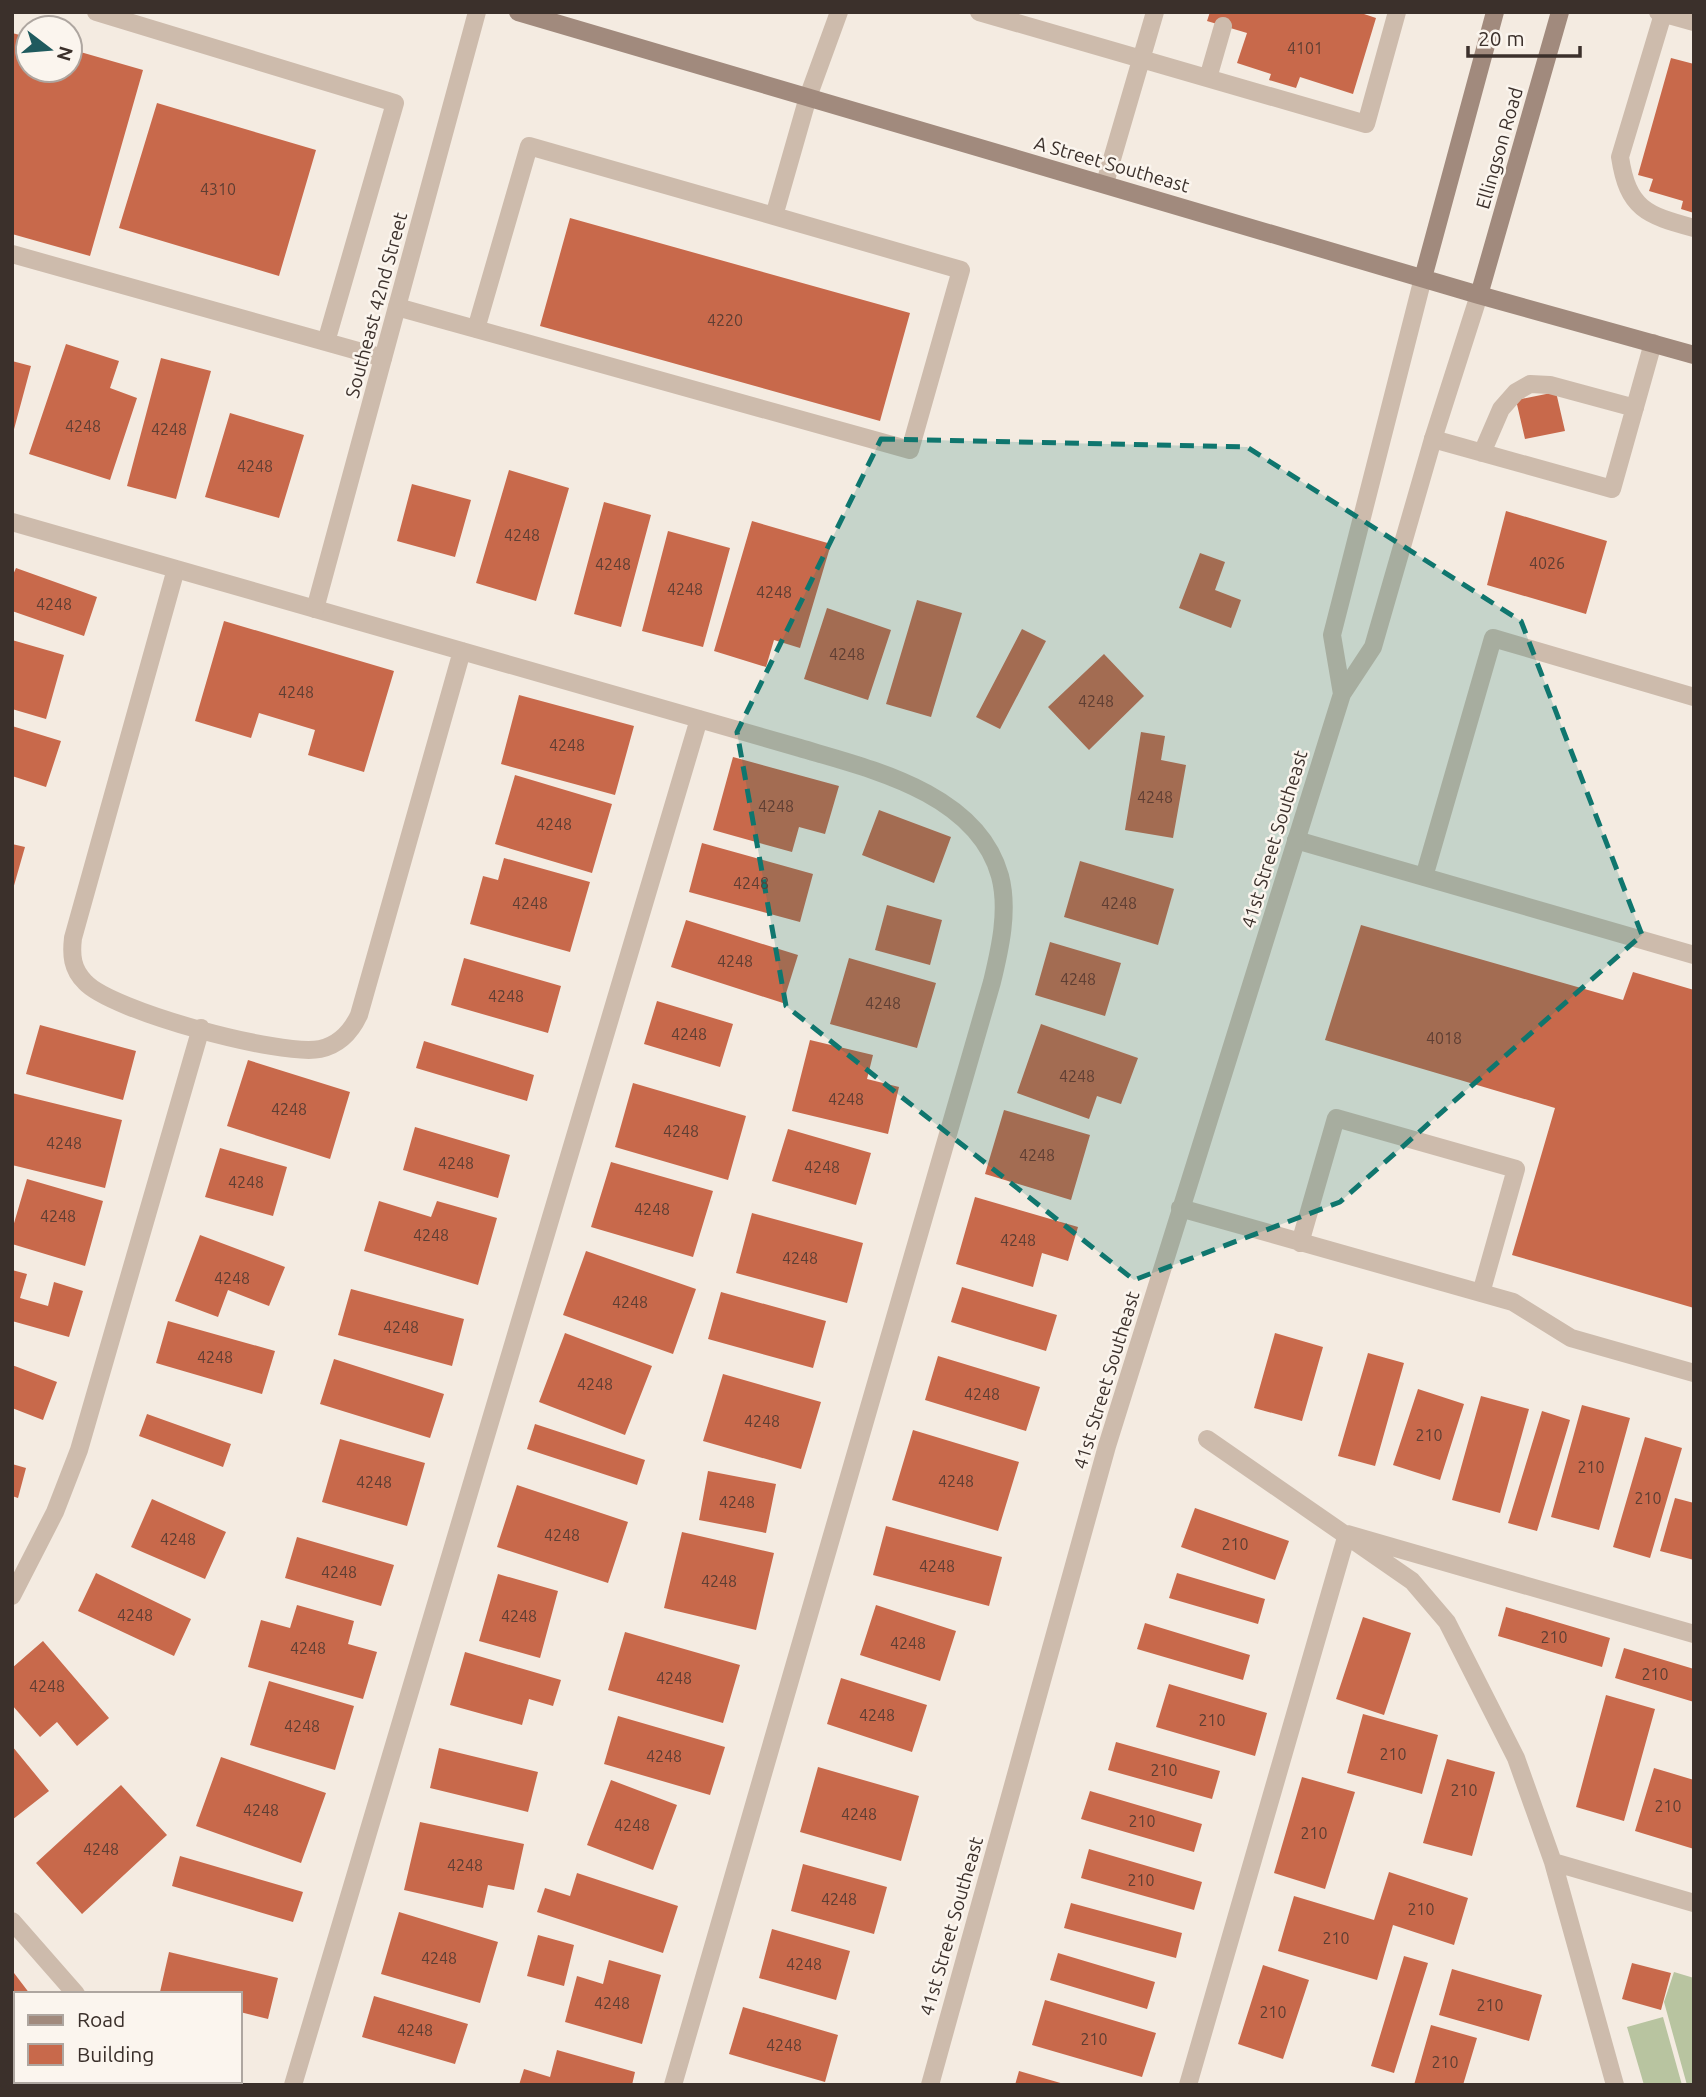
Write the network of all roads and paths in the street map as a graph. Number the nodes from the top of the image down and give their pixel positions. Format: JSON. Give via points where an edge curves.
{"nodes":[{"id":1,"x":96,"y":12,"type":"edge"},
{"id":2,"x":477,"y":12,"type":"edge"},
{"id":3,"x":839,"y":12,"type":"edge"},
{"id":4,"x":979,"y":12,"type":"edge"},
{"id":5,"x":1155,"y":12,"type":"edge"},
{"id":6,"x":1398,"y":12,"type":"edge"},
{"id":7,"x":1495,"y":12,"type":"edge"},
{"id":8,"x":1560,"y":12,"type":"edge"},
{"id":9,"x":525,"y":13,"type":"edge"},
{"id":10,"x":1660,"y":13,"type":"edge"},
{"id":11,"x":1694,"y":22,"type":"edge"},
{"id":12,"x":1223,"y":26,"type":"dead end"},
{"id":13,"x":1141,"y":59,"type":"junction"},
{"id":14,"x":1208,"y":78,"type":"junction"},
{"id":15,"x":808,"y":97,"type":"junction"},
{"id":16,"x":1105,"y":183,"type":"junction"},
{"id":17,"x":774,"y":216,"type":"junction"},
{"id":18,"x":1694,"y":228,"type":"edge"},
{"id":19,"x":12,"y":254,"type":"edge"},
{"id":20,"x":1423,"y":278,"type":"junction"},
{"id":21,"x":1479,"y":295,"type":"junction"},
{"id":22,"x":397,"y":307,"type":"junction"},
{"id":23,"x":476,"y":329,"type":"junction"},
{"id":24,"x":326,"y":342,"type":"junction"},
{"id":25,"x":1653,"y":344,"type":"junction"},
{"id":26,"x":1694,"y":355,"type":"edge"},
{"id":27,"x":383,"y":358,"type":"junction"},
{"id":28,"x":1635,"y":408,"type":"junction"},
{"id":29,"x":1433,"y":439,"type":"junction"},
{"id":30,"x":1482,"y":453,"type":"junction"},
{"id":31,"x":12,"y":522,"type":"edge"},
{"id":32,"x":176,"y":569,"type":"junction"},
{"id":33,"x":315,"y":609,"type":"junction"},
{"id":34,"x":462,"y":651,"type":"junction"},
{"id":35,"x":1342,"y":694,"type":"junction"},
{"id":36,"x":1694,"y":697,"type":"edge"},
{"id":37,"x":699,"y":719,"type":"junction"},
{"id":38,"x":1296,"y":840,"type":"junction"},
{"id":39,"x":1424,"y":877,"type":"junction"},
{"id":40,"x":1694,"y":955,"type":"edge"},
{"id":41,"x":201,"y":1028,"type":"junction"},
{"id":42,"x":1180,"y":1208,"type":"junction"},
{"id":43,"x":1300,"y":1243,"type":"junction"},
{"id":44,"x":1481,"y":1293,"type":"junction"},
{"id":45,"x":1694,"y":1373,"type":"edge"},
{"id":46,"x":1207,"y":1439,"type":"dead end"},
{"id":47,"x":1347,"y":1534,"type":"junction"},
{"id":48,"x":12,"y":1596,"type":"edge"},
{"id":49,"x":1694,"y":1634,"type":"edge"},
{"id":50,"x":1553,"y":1862,"type":"junction"},
{"id":51,"x":1694,"y":1903,"type":"edge"},
{"id":52,"x":12,"y":1921,"type":"edge"},
{"id":53,"x":74,"y":1992,"type":"edge"},
{"id":54,"x":1193,"y":2084,"type":"edge"},
{"id":55,"x":293,"y":2085,"type":"edge"},
{"id":56,"x":673,"y":2085,"type":"edge"},
{"id":57,"x":930,"y":2085,"type":"edge"},
{"id":58,"x":1615,"y":2085,"type":"edge"}],
"edges":[{"from":1,"to":24,"type":"street","via":[[395,103]]},
{"from":2,"to":22,"type":"street","name":"Southeast 42nd Street"},
{"from":3,"to":15,"type":"street"},
{"from":4,"to":13,"type":"street"},
{"from":5,"to":13,"type":"street"},
{"from":6,"to":14,"type":"street","via":[[1366,124]]},
{"from":7,"to":20,"type":"main road","name":"Ellingson Road"},
{"from":8,"to":21,"type":"main road","name":"Ellingson Road"},
{"from":9,"to":15,"type":"main road","name":"A Street Southeast"},
{"from":10,"to":11,"type":"street"},
{"from":10,"to":18,"type":"street","via":[[1620,157],[1623,180],[1632,199],[1651,216]]},
{"from":12,"to":14,"type":"street"},
{"from":13,"to":14,"type":"street"},
{"from":13,"to":16,"type":"street"},
{"from":15,"to":16,"type":"main road","name":"A Street Southeast"},
{"from":15,"to":17,"type":"street"},
{"from":16,"to":20,"type":"main road","name":"A Street Southeast"},
{"from":17,"to":23,"type":"street","via":[[529,146]]},
{"from":17,"to":23,"type":"street","via":[[961,270],[910,450]]},
{"from":19,"to":24,"type":"street"},
{"from":20,"to":21,"type":"main road","name":"A Street Southeast"},
{"from":20,"to":35,"type":"street","name":"41st Street Southeast","via":[[1332,635]]},
{"from":21,"to":25,"type":"main road","name":"A Street Southeast"},
{"from":21,"to":29,"type":"street","name":"41st Street Southeast"},
{"from":22,"to":23,"type":"street"},
{"from":22,"to":27,"type":"street","name":"Southeast 42nd Street"},
{"from":24,"to":27,"type":"street"},
{"from":25,"to":26,"type":"main road","name":"A Street Southeast"},
{"from":25,"to":28,"type":"street"},
{"from":27,"to":33,"type":"street","name":"Southeast 42nd Street"},
{"from":28,"to":30,"type":"street","via":[[1530,384],[1501,409]]},
{"from":28,"to":30,"type":"street","via":[[1612,489]]},
{"from":29,"to":30,"type":"street"},
{"from":29,"to":35,"type":"street","name":"41st Street Southeast","via":[[1373,647]]},
{"from":31,"to":32,"type":"street"},
{"from":32,"to":33,"type":"street"},
{"from":32,"to":41,"type":"street","via":[[71,949],[77,972],[94,990],[124,1006]]},
{"from":33,"to":34,"type":"street"},
{"from":34,"to":37,"type":"street"},
{"from":34,"to":41,"type":"street","via":[[354,1027],[328,1047],[304,1051],[265,1046]]},
{"from":35,"to":38,"type":"street","name":"41st Street Southeast"},
{"from":36,"to":39,"type":"street","via":[[1493,638]]},
{"from":37,"to":55,"type":"street"},
{"from":37,"to":56,"type":"street","via":[[847,762],[937,800],[965,821],[986,846],[1000,876],[1004,912],[992,982]]},
{"from":38,"to":39,"type":"street"},
{"from":38,"to":42,"type":"street","name":"41st Street Southeast"},
{"from":39,"to":40,"type":"street"},
{"from":41,"to":48,"type":"street","via":[[79,1450],[45,1533]]},
{"from":42,"to":43,"type":"street"},
{"from":42,"to":57,"type":"street","name":"41st Street Southeast","via":[[1107,1446]]},
{"from":43,"to":44,"type":"street"},
{"from":43,"to":44,"type":"street","via":[[1336,1118],[1516,1170]]},
{"from":44,"to":45,"type":"street","via":[[1513,1302],[1571,1338]]},
{"from":46,"to":47,"type":"street"},
{"from":47,"to":49,"type":"street"},
{"from":47,"to":50,"type":"street","via":[[1412,1581],[1447,1622],[1516,1758]]},
{"from":47,"to":54,"type":"street"},
{"from":50,"to":51,"type":"street"},
{"from":50,"to":58,"type":"street"},
{"from":52,"to":53,"type":"street"}]}
